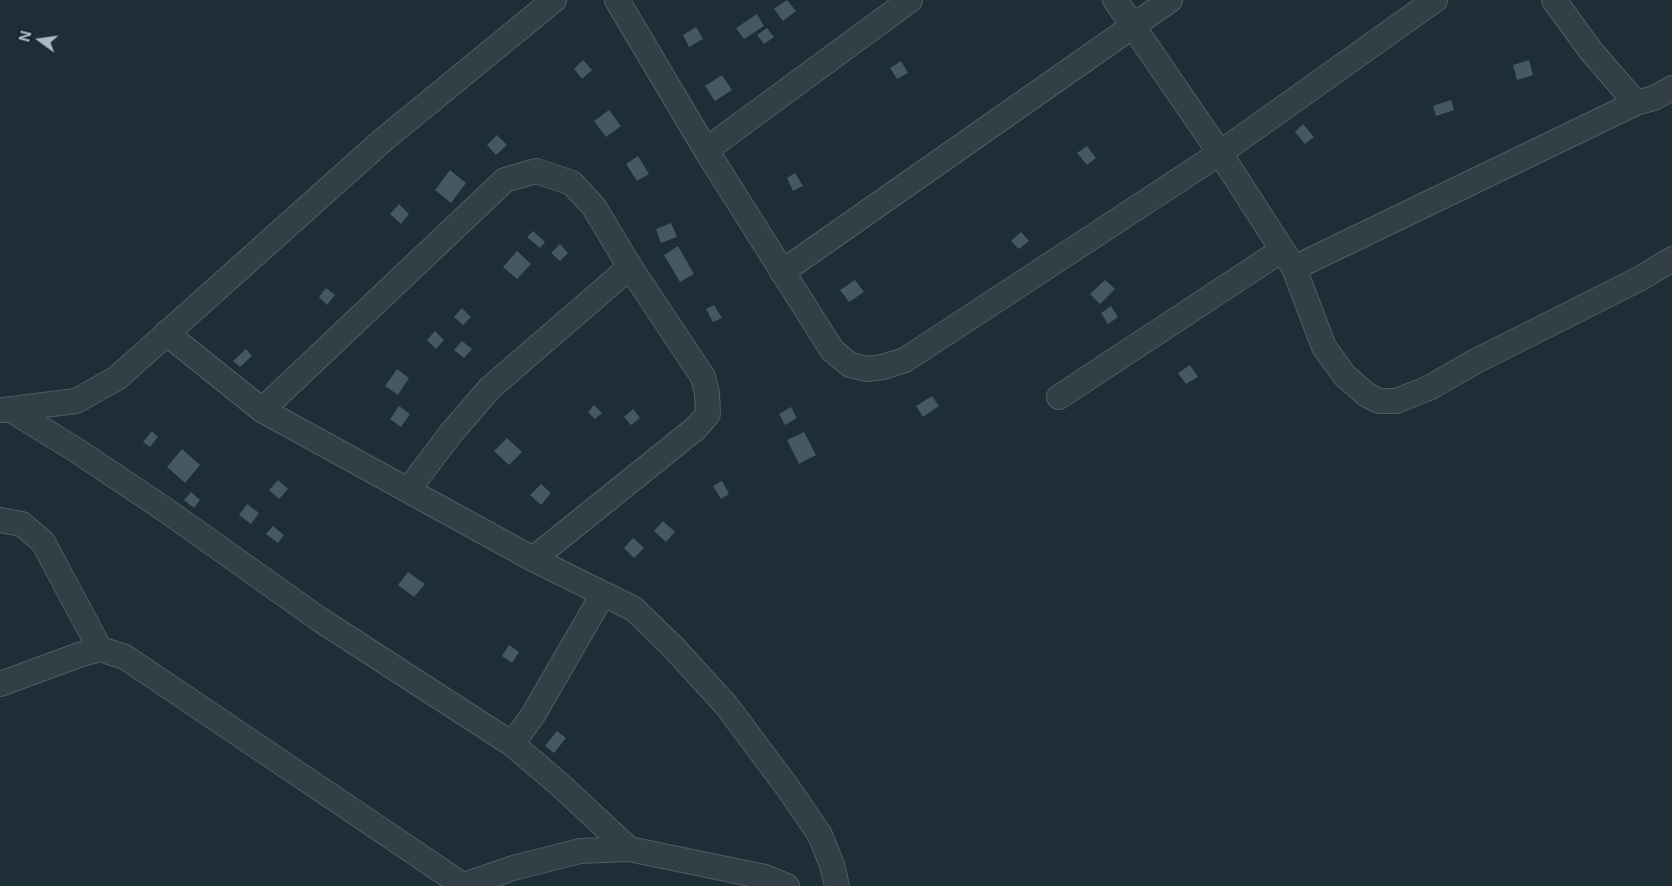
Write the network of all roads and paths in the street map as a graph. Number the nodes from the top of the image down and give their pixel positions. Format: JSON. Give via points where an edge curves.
{"nodes":[{"id":1,"x":554,"y":0,"type":"edge"},
{"id":2,"x":617,"y":0,"type":"edge"},
{"id":3,"x":910,"y":0,"type":"edge"},
{"id":4,"x":1114,"y":0,"type":"edge"},
{"id":5,"x":1170,"y":0,"type":"edge"},
{"id":6,"x":1435,"y":0,"type":"edge"},
{"id":7,"x":1561,"y":2,"type":"edge"},
{"id":8,"x":1133,"y":27,"type":"junction"},
{"id":9,"x":1672,"y":88,"type":"edge"},
{"id":10,"x":1636,"y":103,"type":"junction"},
{"id":11,"x":706,"y":150,"type":"junction"},
{"id":12,"x":1220,"y":153,"type":"junction"},
{"id":13,"x":1288,"y":259,"type":"junction"},
{"id":14,"x":1672,"y":259,"type":"edge"},
{"id":15,"x":630,"y":268,"type":"junction"},
{"id":16,"x":782,"y":272,"type":"junction"},
{"id":17,"x":166,"y":334,"type":"junction"},
{"id":18,"x":1059,"y":398,"type":"dead end"},
{"id":19,"x":5,"y":410,"type":"edge"},
{"id":20,"x":262,"y":410,"type":"junction"},
{"id":21,"x":408,"y":490,"type":"junction"},
{"id":22,"x":0,"y":520,"type":"edge"},
{"id":23,"x":532,"y":560,"type":"junction"},
{"id":24,"x":603,"y":594,"type":"junction"},
{"id":25,"x":100,"y":649,"type":"junction"},
{"id":26,"x":0,"y":684,"type":"edge"},
{"id":27,"x":512,"y":744,"type":"junction"},
{"id":28,"x":629,"y":849,"type":"junction"},
{"id":29,"x":463,"y":885,"type":"edge"},
{"id":30,"x":787,"y":886,"type":"edge"},
{"id":31,"x":837,"y":886,"type":"edge"}],
"edges":[{"from":1,"to":17,"type":"street","via":[[383,140]]},
{"from":2,"to":11,"type":"street"},
{"from":3,"to":11,"type":"street"},
{"from":4,"to":8,"type":"street"},
{"from":5,"to":8,"type":"street"},
{"from":6,"to":12,"type":"street"},
{"from":7,"to":10,"type":"street","via":[[1591,51]]},
{"from":8,"to":12,"type":"street"},
{"from":8,"to":16,"type":"street"},
{"from":9,"to":10,"type":"street"},
{"from":10,"to":13,"type":"street"},
{"from":11,"to":16,"type":"street"},
{"from":12,"to":13,"type":"street"},
{"from":12,"to":16,"type":"street","via":[[905,360],[883,367],[867,369],[850,365],[832,350]]},
{"from":13,"to":14,"type":"street","via":[[1324,347],[1345,376],[1379,401],[1396,400],[1429,388]]},
{"from":13,"to":18,"type":"street"},
{"from":15,"to":20,"type":"street","via":[[594,207],[572,183],[536,171],[505,180]]},
{"from":15,"to":21,"type":"street","via":[[490,388]]},
{"from":15,"to":23,"type":"street","via":[[702,377],[708,414],[696,428]]},
{"from":17,"to":19,"type":"street","via":[[117,378],[76,401]]},
{"from":17,"to":20,"type":"street"},
{"from":19,"to":27,"type":"street","via":[[76,450],[319,619]]},
{"from":20,"to":21,"type":"street"},
{"from":21,"to":23,"type":"street"},
{"from":22,"to":25,"type":"street","via":[[22,524],[43,542]]},
{"from":23,"to":24,"type":"street"},
{"from":24,"to":27,"type":"street","via":[[534,714]]},
{"from":24,"to":31,"type":"street","via":[[634,610],[726,705],[820,835]]},
{"from":25,"to":26,"type":"street"},
{"from":25,"to":29,"type":"street","via":[[125,657]]},
{"from":27,"to":28,"type":"street"},
{"from":28,"to":29,"type":"street","via":[[580,851]]},
{"from":28,"to":30,"type":"street","via":[[765,878]]}]}
